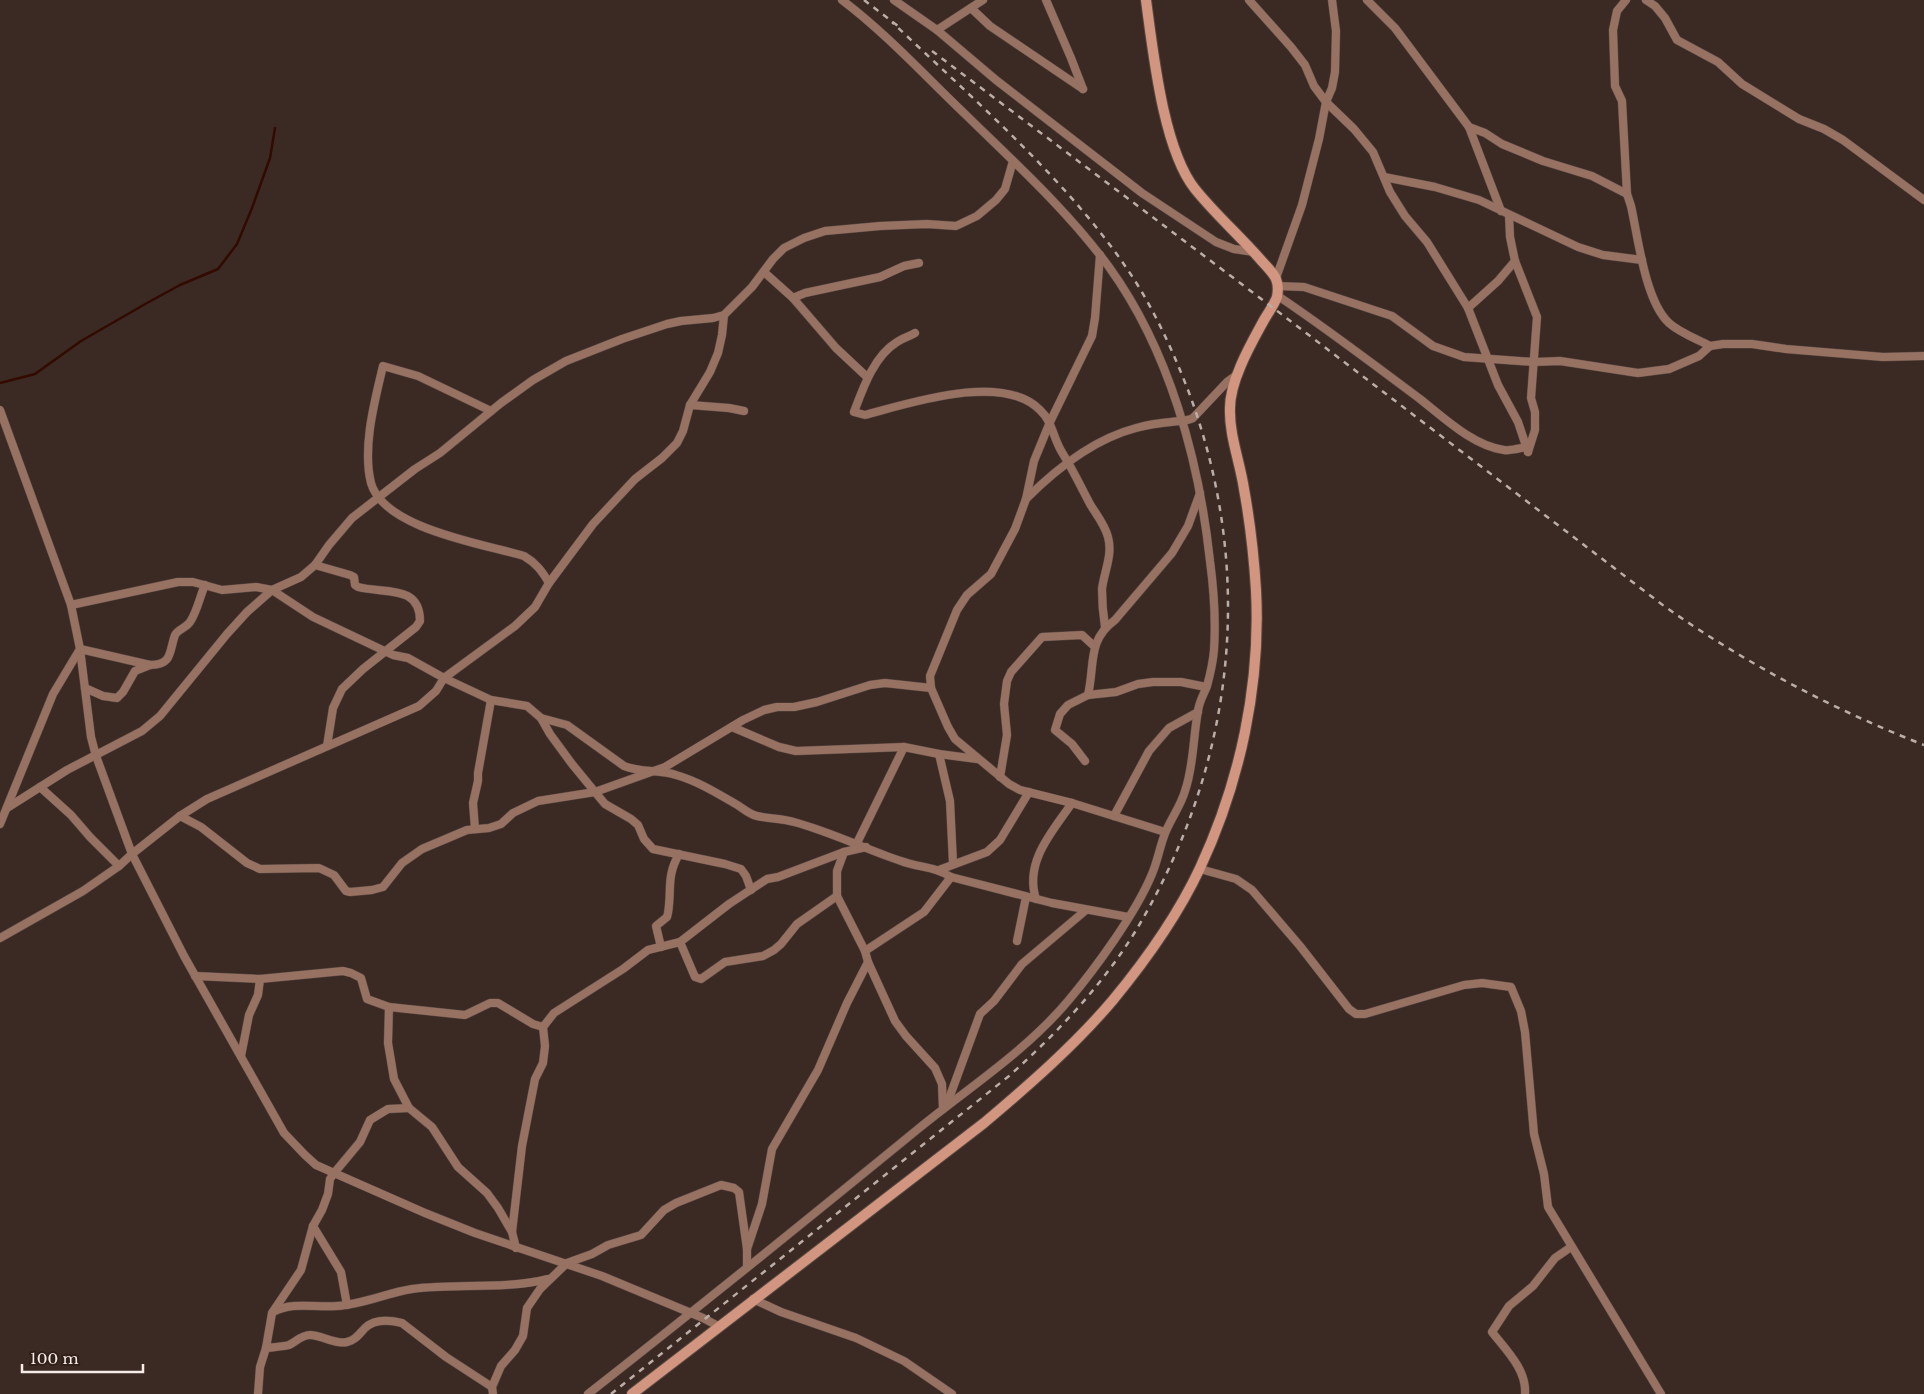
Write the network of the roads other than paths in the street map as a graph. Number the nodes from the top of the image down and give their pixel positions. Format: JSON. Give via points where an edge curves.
{"nodes":[{"id":1,"x":842,"y":0,"type":"edge"},
{"id":2,"x":894,"y":0,"type":"edge"},
{"id":3,"x":983,"y":0,"type":"edge"},
{"id":4,"x":1046,"y":0,"type":"edge"},
{"id":5,"x":1146,"y":0,"type":"edge"},
{"id":6,"x":1251,"y":0,"type":"edge"},
{"id":7,"x":1332,"y":0,"type":"edge"},
{"id":8,"x":1367,"y":0,"type":"edge"},
{"id":9,"x":1626,"y":0,"type":"edge"},
{"id":10,"x":1646,"y":0,"type":"edge"},
{"id":11,"x":972,"y":8,"type":"junction"},
{"id":12,"x":937,"y":30,"type":"junction"},
{"id":13,"x":1326,"y":102,"type":"junction"},
{"id":14,"x":1469,"y":127,"type":"junction"},
{"id":15,"x":1013,"y":161,"type":"junction"},
{"id":16,"x":1384,"y":176,"type":"junction"},
{"id":17,"x":1627,"y":194,"type":"junction"},
{"id":18,"x":1924,"y":200,"type":"edge"},
{"id":19,"x":1501,"y":211,"type":"junction"},
{"id":20,"x":1509,"y":215,"type":"junction"},
{"id":21,"x":1254,"y":252,"type":"junction"},
{"id":22,"x":1100,"y":255,"type":"junction"},
{"id":23,"x":1642,"y":260,"type":"junction"},
{"id":24,"x":1515,"y":261,"type":"junction"},
{"id":25,"x":919,"y":263,"type":"dead end"},
{"id":26,"x":764,"y":272,"type":"junction"},
{"id":27,"x":1277,"y":286,"type":"junction"},
{"id":28,"x":793,"y":298,"type":"junction"},
{"id":29,"x":1468,"y":308,"type":"junction"},
{"id":30,"x":724,"y":314,"type":"junction"},
{"id":31,"x":916,"y":333,"type":"dead end"},
{"id":32,"x":1710,"y":346,"type":"junction"},
{"id":33,"x":1924,"y":356,"type":"edge"},
{"id":34,"x":1487,"y":358,"type":"junction"},
{"id":35,"x":1534,"y":362,"type":"junction"},
{"id":36,"x":1239,"y":374,"type":"junction"},
{"id":37,"x":867,"y":377,"type":"junction"},
{"id":38,"x":690,"y":405,"type":"junction"},
{"id":39,"x":0,"y":410,"type":"edge"},
{"id":40,"x":491,"y":411,"type":"junction"},
{"id":41,"x":744,"y":411,"type":"dead end"},
{"id":42,"x":1181,"y":421,"type":"junction"},
{"id":43,"x":1050,"y":422,"type":"junction"},
{"id":44,"x":1526,"y":447,"type":"junction"},
{"id":45,"x":1068,"y":463,"type":"junction"},
{"id":46,"x":1200,"y":491,"type":"junction"},
{"id":47,"x":378,"y":497,"type":"junction"},
{"id":48,"x":1026,"y":499,"type":"junction"},
{"id":49,"x":315,"y":565,"type":"junction"},
{"id":50,"x":550,"y":583,"type":"junction"},
{"id":51,"x":205,"y":585,"type":"junction"},
{"id":52,"x":272,"y":590,"type":"junction"},
{"id":53,"x":70,"y":606,"type":"junction"},
{"id":54,"x":1105,"y":627,"type":"junction"},
{"id":55,"x":1094,"y":646,"type":"junction"},
{"id":56,"x":80,"y":649,"type":"junction"},
{"id":57,"x":386,"y":652,"type":"junction"},
{"id":58,"x":150,"y":664,"type":"junction"},
{"id":59,"x":444,"y":678,"type":"junction"},
{"id":60,"x":1206,"y":687,"type":"junction"},
{"id":61,"x":85,"y":688,"type":"junction"},
{"id":62,"x":931,"y":688,"type":"junction"},
{"id":63,"x":1088,"y":695,"type":"junction"},
{"id":64,"x":491,"y":700,"type":"junction"},
{"id":65,"x":1198,"y":712,"type":"junction"},
{"id":66,"x":542,"y":718,"type":"junction"},
{"id":67,"x":732,"y":726,"type":"junction"},
{"id":68,"x":327,"y":746,"type":"junction"},
{"id":69,"x":904,"y":747,"type":"junction"},
{"id":70,"x":939,"y":754,"type":"junction"},
{"id":71,"x":96,"y":756,"type":"junction"},
{"id":72,"x":977,"y":759,"type":"junction"},
{"id":73,"x":1086,"y":761,"type":"dead end"},
{"id":74,"x":654,"y":770,"type":"junction"},
{"id":75,"x":1000,"y":777,"type":"junction"},
{"id":76,"x":40,"y":787,"type":"junction"},
{"id":77,"x":595,"y":792,"type":"junction"},
{"id":78,"x":1029,"y":792,"type":"junction"},
{"id":79,"x":1072,"y":803,"type":"junction"},
{"id":80,"x":7,"y":808,"type":"junction"},
{"id":81,"x":180,"y":816,"type":"junction"},
{"id":82,"x":1114,"y":816,"type":"junction"},
{"id":83,"x":0,"y":824,"type":"edge"},
{"id":84,"x":475,"y":829,"type":"junction"},
{"id":85,"x":1165,"y":832,"type":"junction"},
{"id":86,"x":857,"y":843,"type":"junction"},
{"id":87,"x":866,"y":847,"type":"junction"},
{"id":88,"x":844,"y":852,"type":"junction"},
{"id":89,"x":132,"y":854,"type":"junction"},
{"id":90,"x":679,"y":854,"type":"junction"},
{"id":91,"x":953,"y":863,"type":"junction"},
{"id":92,"x":119,"y":866,"type":"junction"},
{"id":93,"x":1200,"y":869,"type":"junction"},
{"id":94,"x":939,"y":870,"type":"junction"},
{"id":95,"x":951,"y":877,"type":"junction"},
{"id":96,"x":750,"y":890,"type":"junction"},
{"id":97,"x":837,"y":896,"type":"junction"},
{"id":98,"x":1026,"y":897,"type":"junction"},
{"id":99,"x":1036,"y":899,"type":"junction"},
{"id":100,"x":1086,"y":910,"type":"junction"},
{"id":101,"x":1128,"y":917,"type":"junction"},
{"id":102,"x":0,"y":938,"type":"edge"},
{"id":103,"x":1017,"y":941,"type":"dead end"},
{"id":104,"x":680,"y":942,"type":"junction"},
{"id":105,"x":661,"y":946,"type":"junction"},
{"id":106,"x":865,"y":951,"type":"junction"},
{"id":107,"x":868,"y":962,"type":"junction"},
{"id":108,"x":195,"y":976,"type":"junction"},
{"id":109,"x":260,"y":980,"type":"junction"},
{"id":110,"x":389,"y":1007,"type":"junction"},
{"id":111,"x":544,"y":1027,"type":"junction"},
{"id":112,"x":241,"y":1056,"type":"junction"},
{"id":113,"x":945,"y":1107,"type":"junction"},
{"id":114,"x":409,"y":1108,"type":"junction"},
{"id":115,"x":335,"y":1172,"type":"junction"},
{"id":116,"x":313,"y":1226,"type":"junction"},
{"id":117,"x":512,"y":1232,"type":"junction"},
{"id":118,"x":1571,"y":1247,"type":"junction"},
{"id":119,"x":516,"y":1248,"type":"junction"},
{"id":120,"x":747,"y":1249,"type":"junction"},
{"id":121,"x":567,"y":1263,"type":"junction"},
{"id":122,"x":747,"y":1266,"type":"junction"},
{"id":123,"x":549,"y":1279,"type":"junction"},
{"id":124,"x":753,"y":1300,"type":"junction"},
{"id":125,"x":347,"y":1305,"type":"junction"},
{"id":126,"x":272,"y":1313,"type":"junction"},
{"id":127,"x":690,"y":1313,"type":"junction"},
{"id":128,"x":718,"y":1326,"type":"junction"},
{"id":129,"x":266,"y":1348,"type":"junction"},
{"id":130,"x":493,"y":1391,"type":"edge"},
{"id":131,"x":258,"y":1394,"type":"edge"},
{"id":132,"x":588,"y":1394,"type":"edge"},
{"id":133,"x":632,"y":1394,"type":"edge"},
{"id":134,"x":952,"y":1394,"type":"edge"},
{"id":135,"x":1525,"y":1394,"type":"edge"},
{"id":136,"x":1661,"y":1394,"type":"edge"}],
"edges":[{"from":1,"to":15,"type":"street"},
{"from":2,"to":12,"type":"street"},
{"from":3,"to":11,"type":"street"},
{"from":4,"to":11,"type":"street","via":[[1083,89],[990,26]]},
{"from":5,"to":21,"type":"street","via":[[1164,113],[1188,179]]},
{"from":6,"to":13,"type":"street","via":[[1305,65],[1314,86]]},
{"from":7,"to":13,"type":"street","via":[[1336,31],[1335,72]]},
{"from":8,"to":14,"type":"street","via":[[1395,28]]},
{"from":9,"to":17,"type":"street","via":[[1617,11],[1613,30],[1615,86],[1623,109]]},
{"from":10,"to":18,"type":"street","via":[[1665,18],[1678,40],[1718,62],[1742,84],[1799,119],[1843,140]]},
{"from":11,"to":12,"type":"street"},
{"from":12,"to":21,"type":"street","via":[[1142,193],[1216,242]]},
{"from":13,"to":16,"type":"street","via":[[1373,152]]},
{"from":13,"to":27,"type":"street","via":[[1302,205]]},
{"from":14,"to":17,"type":"street","via":[[1543,161],[1592,176]]},
{"from":14,"to":19,"type":"street"},
{"from":15,"to":22,"type":"street"},
{"from":15,"to":26,"type":"street","via":[[1005,189],[996,200],[977,216],[956,226],[927,224],[825,231],[784,248]]},
{"from":16,"to":19,"type":"street","via":[[1460,194]]},
{"from":16,"to":29,"type":"street","via":[[1405,216],[1427,242]]},
{"from":17,"to":23,"type":"street"},
{"from":19,"to":20,"type":"street"},
{"from":20,"to":23,"type":"street","via":[[1578,247],[1603,255]]},
{"from":20,"to":24,"type":"street"},
{"from":21,"to":27,"type":"street"},
{"from":22,"to":42,"type":"street","via":[[1133,304],[1161,360]]},
{"from":22,"to":43,"type":"street","via":[[1092,336]]},
{"from":23,"to":32,"type":"street","via":[[1648,283],[1669,322]]},
{"from":24,"to":29,"type":"street"},
{"from":24,"to":35,"type":"street","via":[[1537,318]]},
{"from":25,"to":28,"type":"street","via":[[880,277]]},
{"from":26,"to":28,"type":"street"},
{"from":26,"to":30,"type":"street"},
{"from":27,"to":34,"type":"street","via":[[1304,288],[1392,316],[1433,346],[1464,357]]},
{"from":27,"to":36,"type":"street"},
{"from":27,"to":44,"type":"street","via":[[1316,322],[1456,429],[1504,450]]},
{"from":28,"to":37,"type":"street","via":[[836,348]]},
{"from":29,"to":34,"type":"street"},
{"from":30,"to":38,"type":"street","via":[[718,353]]},
{"from":30,"to":40,"type":"street","via":[[667,324],[566,361]]},
{"from":31,"to":37,"type":"street","via":[[896,343]]},
{"from":32,"to":33,"type":"street","via":[[1752,344],[1883,357]]},
{"from":32,"to":35,"type":"street","via":[[1699,356],[1669,369],[1638,373],[1560,361]]},
{"from":34,"to":35,"type":"street"},
{"from":34,"to":44,"type":"street","via":[[1518,422]]},
{"from":35,"to":44,"type":"street","via":[[1531,398],[1535,430],[1528,452]]},
{"from":36,"to":42,"type":"street","via":[[1227,382],[1197,415]]},
{"from":36,"to":93,"type":"street","via":[[1230,401],[1230,419],[1248,520],[1256,589],[1257,646],[1246,731],[1217,827]]},
{"from":37,"to":43,"type":"street","via":[[854,412],[865,415],[937,396],[990,392],[1024,399],[1035,405]]},
{"from":38,"to":41,"type":"street"},
{"from":38,"to":50,"type":"street","via":[[677,443],[635,478],[593,524]]},
{"from":39,"to":53,"type":"street"},
{"from":40,"to":47,"type":"street","via":[[440,453]]},
{"from":40,"to":47,"type":"street","via":[[418,376],[383,366],[370,426],[371,483]]},
{"from":42,"to":45,"type":"street","via":[[1135,429],[1094,445]]},
{"from":42,"to":46,"type":"street","via":[[1195,463]]},
{"from":43,"to":45,"type":"street","via":[[1056,444]]},
{"from":43,"to":48,"type":"street","via":[[1034,461]]},
{"from":45,"to":48,"type":"street"},
{"from":45,"to":54,"type":"street","via":[[1108,537],[1110,557],[1102,587]]},
{"from":46,"to":54,"type":"street","via":[[1188,526],[1172,553],[1115,620]]},
{"from":46,"to":60,"type":"street","via":[[1215,605],[1214,656]]},
{"from":47,"to":49,"type":"street","via":[[352,518]]},
{"from":47,"to":50,"type":"street","via":[[393,511],[420,526],[524,556],[541,569]]},
{"from":48,"to":62,"type":"street","via":[[1016,529],[991,574],[967,595],[956,610],[930,676]]},
{"from":49,"to":52,"type":"street","via":[[301,577]]},
{"from":49,"to":57,"type":"street","via":[[354,577],[358,587],[405,594],[415,600],[420,610],[420,621]]},
{"from":50,"to":59,"type":"street","via":[[535,607],[515,626]]},
{"from":51,"to":52,"type":"street","via":[[222,590]]},
{"from":51,"to":53,"type":"street","via":[[193,582],[164,584]]},
{"from":51,"to":58,"type":"street","via":[[190,621],[176,634],[167,660]]},
{"from":52,"to":57,"type":"street","via":[[313,618]]},
{"from":52,"to":71,"type":"street","via":[[226,634],[160,716],[142,731]]},
{"from":53,"to":56,"type":"street"},
{"from":54,"to":55,"type":"street"},
{"from":55,"to":63,"type":"street"},
{"from":55,"to":75,"type":"street","via":[[1082,635],[1042,637],[1011,672],[1005,693],[1007,735]]},
{"from":56,"to":58,"type":"street"},
{"from":56,"to":61,"type":"street"},
{"from":56,"to":80,"type":"street","via":[[53,694]]},
{"from":57,"to":59,"type":"street","via":[[408,658]]},
{"from":57,"to":68,"type":"street","via":[[342,690],[333,708]]},
{"from":58,"to":61,"type":"street","via":[[135,671],[117,698]]},
{"from":59,"to":64,"type":"street"},
{"from":59,"to":68,"type":"street","via":[[436,692],[419,706]]},
{"from":60,"to":63,"type":"street","via":[[1181,682],[1153,682],[1116,692]]},
{"from":60,"to":65,"type":"street"},
{"from":61,"to":71,"type":"street"},
{"from":62,"to":67,"type":"street","via":[[870,684],[817,702],[764,710]]},
{"from":62,"to":72,"type":"street","via":[[955,740]]},
{"from":63,"to":73,"type":"street","via":[[1068,705],[1060,714],[1055,730]]},
{"from":64,"to":66,"type":"street","via":[[527,706]]},
{"from":64,"to":84,"type":"street","via":[[473,803]]},
{"from":65,"to":82,"type":"street","via":[[1169,728],[1149,751]]},
{"from":65,"to":85,"type":"street","via":[[1185,793]]},
{"from":66,"to":74,"type":"street","via":[[567,725],[630,769]]},
{"from":66,"to":77,"type":"street","via":[[550,734]]},
{"from":67,"to":69,"type":"street","via":[[796,751]]},
{"from":67,"to":74,"type":"street","via":[[665,767]]},
{"from":68,"to":81,"type":"street","via":[[226,790]]},
{"from":69,"to":70,"type":"street"},
{"from":69,"to":86,"type":"street"},
{"from":70,"to":72,"type":"street"},
{"from":70,"to":91,"type":"street","via":[[950,801]]},
{"from":71,"to":76,"type":"street"},
{"from":71,"to":89,"type":"street"},
{"from":72,"to":75,"type":"street"},
{"from":74,"to":77,"type":"street"},
{"from":74,"to":86,"type":"street","via":[[699,783],[756,816],[793,821]]},
{"from":75,"to":78,"type":"street","via":[[1008,784]]},
{"from":76,"to":80,"type":"street"},
{"from":76,"to":92,"type":"street","via":[[71,814]]},
{"from":77,"to":84,"type":"street","via":[[538,801],[513,813],[500,824]]},
{"from":77,"to":90,"type":"street","via":[[605,804],[638,825],[653,849]]},
{"from":78,"to":79,"type":"street"},
{"from":78,"to":91,"type":"street","via":[[1000,840],[987,852]]},
{"from":79,"to":82,"type":"street"},
{"from":79,"to":99,"type":"street","via":[[1040,850],[1032,879]]},
{"from":80,"to":83,"type":"street"},
{"from":81,"to":84,"type":"street","via":[[202,827],[247,863],[260,869],[319,868],[334,875],[350,892],[380,889],[402,863],[422,849]]},
{"from":81,"to":89,"type":"street"},
{"from":82,"to":85,"type":"street"},
{"from":85,"to":101,"type":"street","via":[[1153,873]]},
{"from":86,"to":87,"type":"street"},
{"from":87,"to":88,"type":"street"},
{"from":87,"to":94,"type":"street","via":[[904,862]]},
{"from":88,"to":96,"type":"street","via":[[767,879]]},
{"from":88,"to":97,"type":"street","via":[[837,870]]},
{"from":89,"to":92,"type":"street"},
{"from":89,"to":108,"type":"street"},
{"from":90,"to":96,"type":"street","via":[[741,869]]},
{"from":90,"to":105,"type":"street","via":[[671,870],[667,917],[656,926]]},
{"from":91,"to":94,"type":"street"},
{"from":92,"to":102,"type":"street","via":[[83,891]]},
{"from":93,"to":118,"type":"street","via":[[1236,879],[1252,890],[1348,1010],[1356,1014],[1464,985],[1482,983],[1511,987],[1525,1032],[1534,1134],[1548,1207]]},
{"from":93,"to":124,"type":"street","via":[[1164,932],[1140,966],[1068,1047],[984,1123]]},
{"from":94,"to":95,"type":"street"},
{"from":95,"to":98,"type":"street"},
{"from":95,"to":106,"type":"street","via":[[924,912]]},
{"from":96,"to":104,"type":"street","via":[[716,912]]},
{"from":97,"to":104,"type":"street","via":[[797,924],[774,950],[762,956],[725,962],[701,979],[695,978]]},
{"from":97,"to":106,"type":"street"},
{"from":98,"to":99,"type":"street"},
{"from":98,"to":103,"type":"street"},
{"from":99,"to":100,"type":"street"},
{"from":100,"to":101,"type":"street"},
{"from":100,"to":113,"type":"street","via":[[1022,964],[980,1014]]},
{"from":101,"to":113,"type":"street","via":[[1068,1001],[1039,1032]]},
{"from":104,"to":105,"type":"street"},
{"from":105,"to":111,"type":"street","via":[[648,950],[554,1013]]},
{"from":106,"to":107,"type":"street"},
{"from":107,"to":113,"type":"street","via":[[895,1021],[936,1068]]},
{"from":107,"to":120,"type":"street","via":[[846,1003],[818,1070],[772,1149],[762,1204]]},
{"from":108,"to":109,"type":"street"},
{"from":108,"to":112,"type":"street"},
{"from":109,"to":110,"type":"street","via":[[343,971],[362,978],[367,999]]},
{"from":109,"to":112,"type":"street"},
{"from":110,"to":111,"type":"street","via":[[465,1015],[490,1003],[498,1004]]},
{"from":110,"to":114,"type":"street","via":[[388,1043],[392,1070]]},
{"from":111,"to":117,"type":"street","via":[[543,1063],[535,1079],[522,1146]]},
{"from":112,"to":115,"type":"street","via":[[288,1138],[316,1165]]},
{"from":113,"to":122,"type":"street"},
{"from":114,"to":115,"type":"street","via":[[388,1109],[370,1120],[360,1142]]},
{"from":114,"to":117,"type":"street","via":[[432,1127],[458,1167],[487,1193]]},
{"from":115,"to":116,"type":"street"},
{"from":115,"to":119,"type":"street","via":[[425,1213]]},
{"from":116,"to":125,"type":"street","via":[[341,1272]]},
{"from":116,"to":126,"type":"street","via":[[301,1270]]},
{"from":117,"to":119,"type":"street"},
{"from":118,"to":135,"type":"street","via":[[1555,1258],[1533,1286],[1509,1306],[1492,1332],[1523,1375]]},
{"from":118,"to":136,"type":"street"},
{"from":119,"to":121,"type":"street"},
{"from":120,"to":121,"type":"street","via":[[740,1192],[721,1185],[664,1210],[641,1236],[608,1245]]},
{"from":120,"to":122,"type":"street"},
{"from":121,"to":123,"type":"street"},
{"from":121,"to":127,"type":"street"},
{"from":122,"to":127,"type":"street"},
{"from":123,"to":125,"type":"street","via":[[525,1285],[411,1289]]},
{"from":123,"to":130,"type":"street","via":[[527,1308],[523,1336],[501,1366]]},
{"from":124,"to":128,"type":"street"},
{"from":124,"to":134,"type":"street","via":[[856,1338],[904,1361]]},
{"from":125,"to":126,"type":"street","via":[[288,1307]]},
{"from":126,"to":129,"type":"street"},
{"from":127,"to":128,"type":"street"},
{"from":127,"to":132,"type":"street"},
{"from":128,"to":133,"type":"street"},
{"from":129,"to":130,"type":"street","via":[[289,1344],[310,1335],[348,1342],[370,1324],[394,1321]]},
{"from":129,"to":131,"type":"street","via":[[260,1367]]}]}
